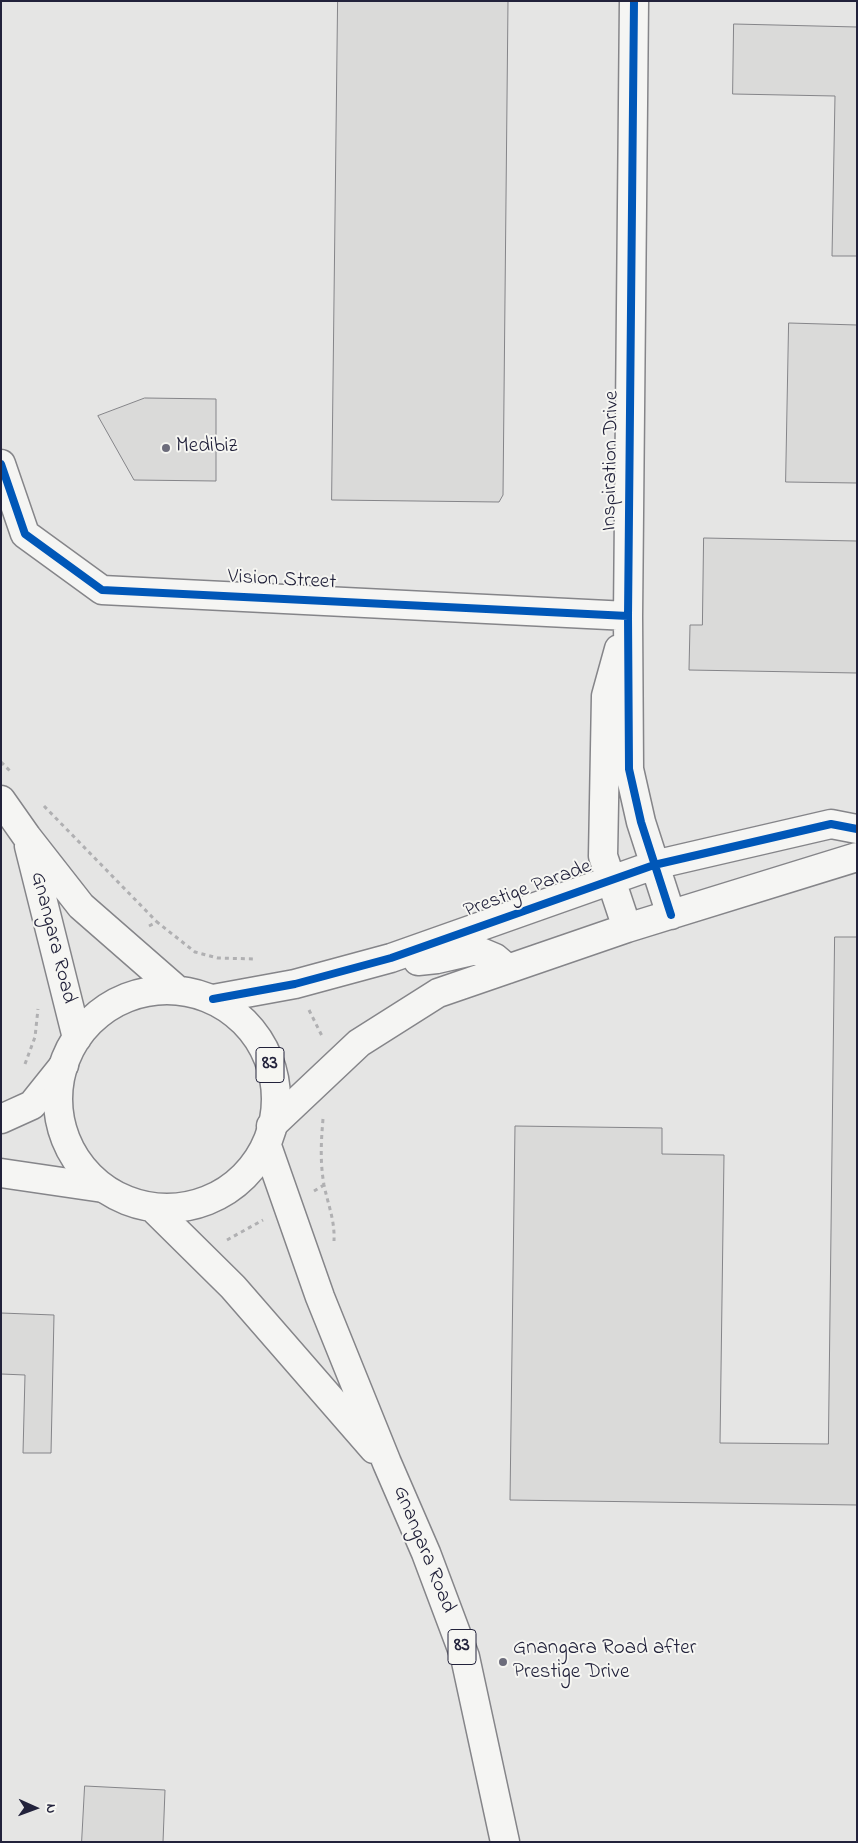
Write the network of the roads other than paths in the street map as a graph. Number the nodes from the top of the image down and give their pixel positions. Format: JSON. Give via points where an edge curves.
{"nodes":[{"id":1,"x":634,"y":1,"type":"edge"},
{"id":2,"x":1,"y":464,"type":"edge"},
{"id":3,"x":628,"y":616,"type":"junction"},
{"id":4,"x":1,"y":800,"type":"edge"},
{"id":5,"x":857,"y":829,"type":"edge"},
{"id":6,"x":27,"y":838,"type":"junction"},
{"id":7,"x":857,"y":857,"type":"edge"},
{"id":8,"x":654,"y":865,"type":"junction"},
{"id":9,"x":610,"y":879,"type":"junction"},
{"id":10,"x":671,"y":915,"type":"junction"},
{"id":11,"x":627,"y":928,"type":"junction"},
{"id":12,"x":367,"y":964,"type":"junction"},
{"id":13,"x":508,"y":969,"type":"junction"},
{"id":14,"x":176,"y":989,"type":"junction"},
{"id":15,"x":213,"y":998,"type":"junction"},
{"id":16,"x":77,"y":1038,"type":"junction"},
{"id":17,"x":64,"y":1066,"type":"junction"},
{"id":18,"x":1,"y":1119,"type":"edge"},
{"id":19,"x":269,"y":1136,"type":"junction"},
{"id":20,"x":1,"y":1173,"type":"edge"},
{"id":21,"x":103,"y":1188,"type":"junction"},
{"id":22,"x":154,"y":1208,"type":"junction"},
{"id":23,"x":387,"y":1463,"type":"junction"},
{"id":24,"x":505,"y":1842,"type":"edge"}],
"edges":[{"from":1,"to":3,"type":"street","name":"Inspiration Drive"},
{"from":2,"to":3,"type":"street","name":"Vision Street","via":[[25,534],[102,590]]},
{"from":3,"to":8,"type":"street","name":"Inspiration Drive","via":[[629,769]]},
{"from":3,"to":9,"type":"street","name":"Inspiration Drive","via":[[606,696],[603,856]]},
{"from":4,"to":6,"type":"street","name":"Gnangara Road","number":"83"},
{"from":5,"to":8,"type":"street","name":"Prestige Parade","via":[[831,824]]},
{"from":6,"to":14,"type":"street","name":"Gnangara Road","number":"83","via":[[81,906]]},
{"from":6,"to":16,"type":"street","name":"Gnangara Road","number":"83"},
{"from":7,"to":10,"type":"street"},
{"from":8,"to":9,"type":"street","name":"Prestige Parade"},
{"from":8,"to":10,"type":"street","name":"Inspiration Drive"},
{"from":9,"to":11,"type":"street","name":"Inspiration Drive"},
{"from":9,"to":12,"type":"street","name":"Prestige Parade"},
{"from":10,"to":11,"type":"street"},
{"from":11,"to":13,"type":"street"},
{"from":12,"to":13,"type":"street","via":[[437,959],[476,950],[495,958]]},
{"from":12,"to":15,"type":"street","name":"Prestige Parade","via":[[295,984]]},
{"from":13,"to":19,"type":"street","via":[[438,993],[359,1043]]},
{"from":14,"to":15,"type":"street","name":"Gnangara Road","number":"83"},
{"from":14,"to":16,"type":"street","name":"Gnangara Road","number":"83","via":[[138,993],[103,1010]]},
{"from":15,"to":19,"type":"street","name":"Gnangara Road","number":"83","via":[[245,1020],[267,1053],[278,1099]]},
{"from":16,"to":17,"type":"street","name":"Gnangara Road","number":"83"},
{"from":17,"to":18,"type":"street","via":[[32,1105]]},
{"from":17,"to":21,"type":"street","name":"Gnangara Road","number":"83","via":[[58,1099],[64,1133],[79,1164]]},
{"from":19,"to":22,"type":"street","name":"Gnangara Road","number":"83","via":[[239,1182],[199,1204]]},
{"from":19,"to":23,"type":"street","name":"Gnangara Road","number":"83","via":[[288,1206],[320,1297]]},
{"from":20,"to":21,"type":"street"},
{"from":21,"to":22,"type":"street","name":"Gnangara Road","number":"83","via":[[127,1201]]},
{"from":22,"to":23,"type":"street","name":"Gnangara Road","number":"83","via":[[233,1287]]},
{"from":23,"to":24,"type":"street","name":"Gnangara Road","number":"83","via":[[466,1658]]}]}
